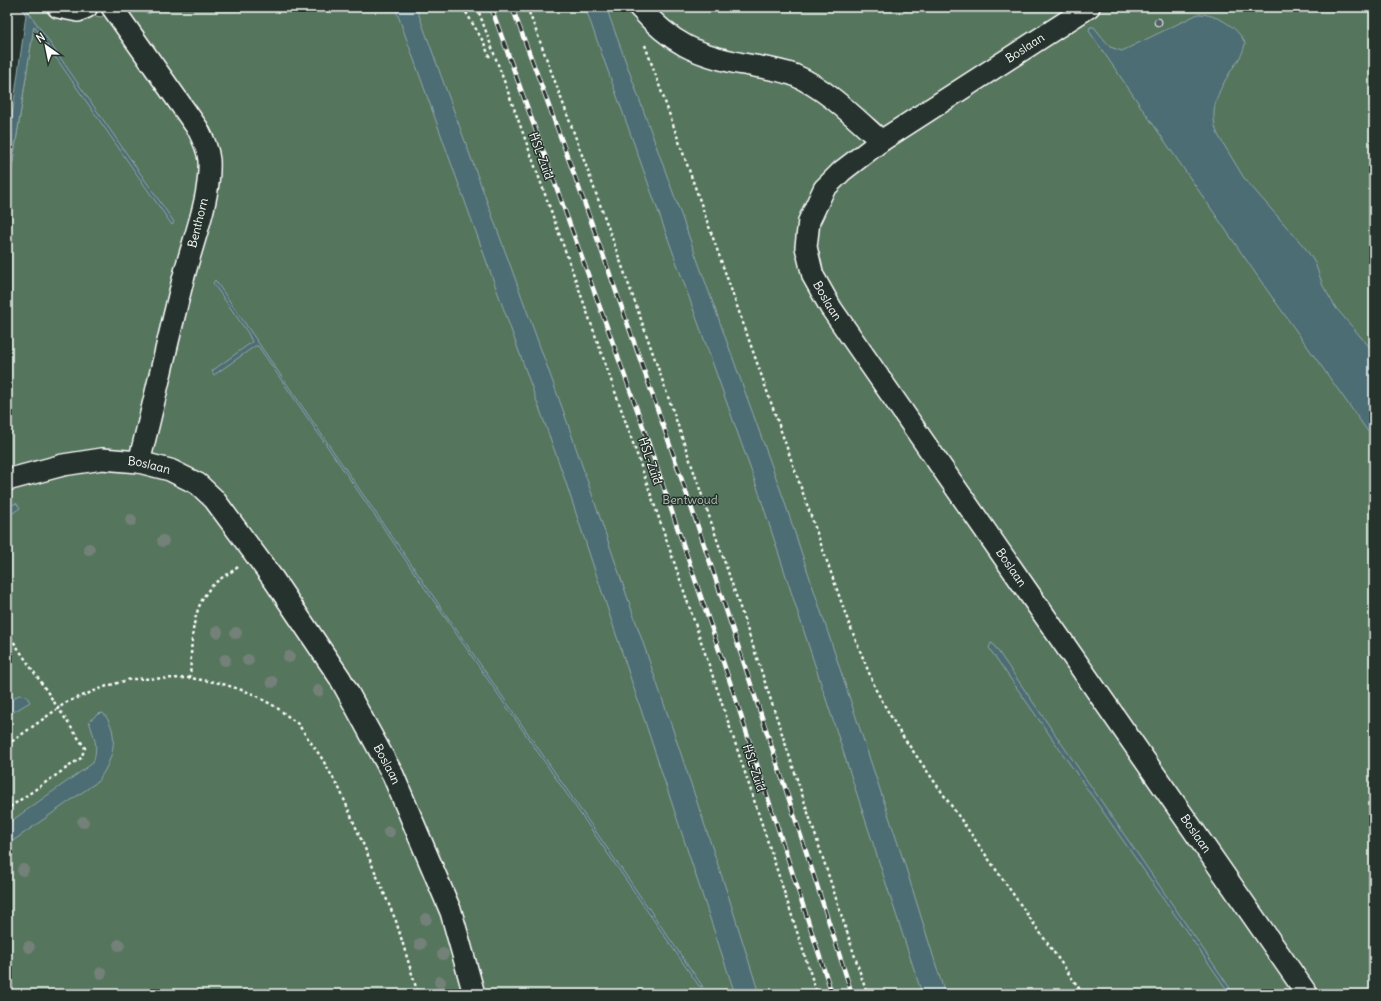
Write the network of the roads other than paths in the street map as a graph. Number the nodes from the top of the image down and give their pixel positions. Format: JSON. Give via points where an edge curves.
{"nodes":[{"id":1,"x":58,"y":7,"type":"edge"},
{"id":2,"x":87,"y":7,"type":"edge"},
{"id":3,"x":112,"y":7,"type":"edge"},
{"id":4,"x":639,"y":7,"type":"edge"},
{"id":5,"x":1088,"y":7,"type":"edge"},
{"id":6,"x":881,"y":141,"type":"junction"},
{"id":7,"x":139,"y":462,"type":"junction"},
{"id":8,"x":7,"y":480,"type":"edge"},
{"id":9,"x":474,"y":994,"type":"edge"},
{"id":10,"x":1306,"y":994,"type":"edge"}],
"edges":[{"from":1,"to":2,"type":"street","via":[[78,11]]},
{"from":3,"to":7,"type":"street","name":"Benthorn","via":[[198,129],[209,159],[209,177],[201,215]]},
{"from":4,"to":6,"type":"street","via":[[671,38],[703,54],[775,70],[809,83],[850,113]]},
{"from":5,"to":6,"type":"street","name":"Boslaan"},
{"from":6,"to":10,"type":"street","name":"Boslaan","via":[[842,170],[824,189],[809,221],[806,247],[813,276],[831,308]]},
{"from":7,"to":8,"type":"street","name":"Boslaan","via":[[102,459],[63,464]]},
{"from":7,"to":9,"type":"street","name":"Boslaan","via":[[170,470],[198,484],[214,498],[340,678],[393,775],[451,912]]}]}
